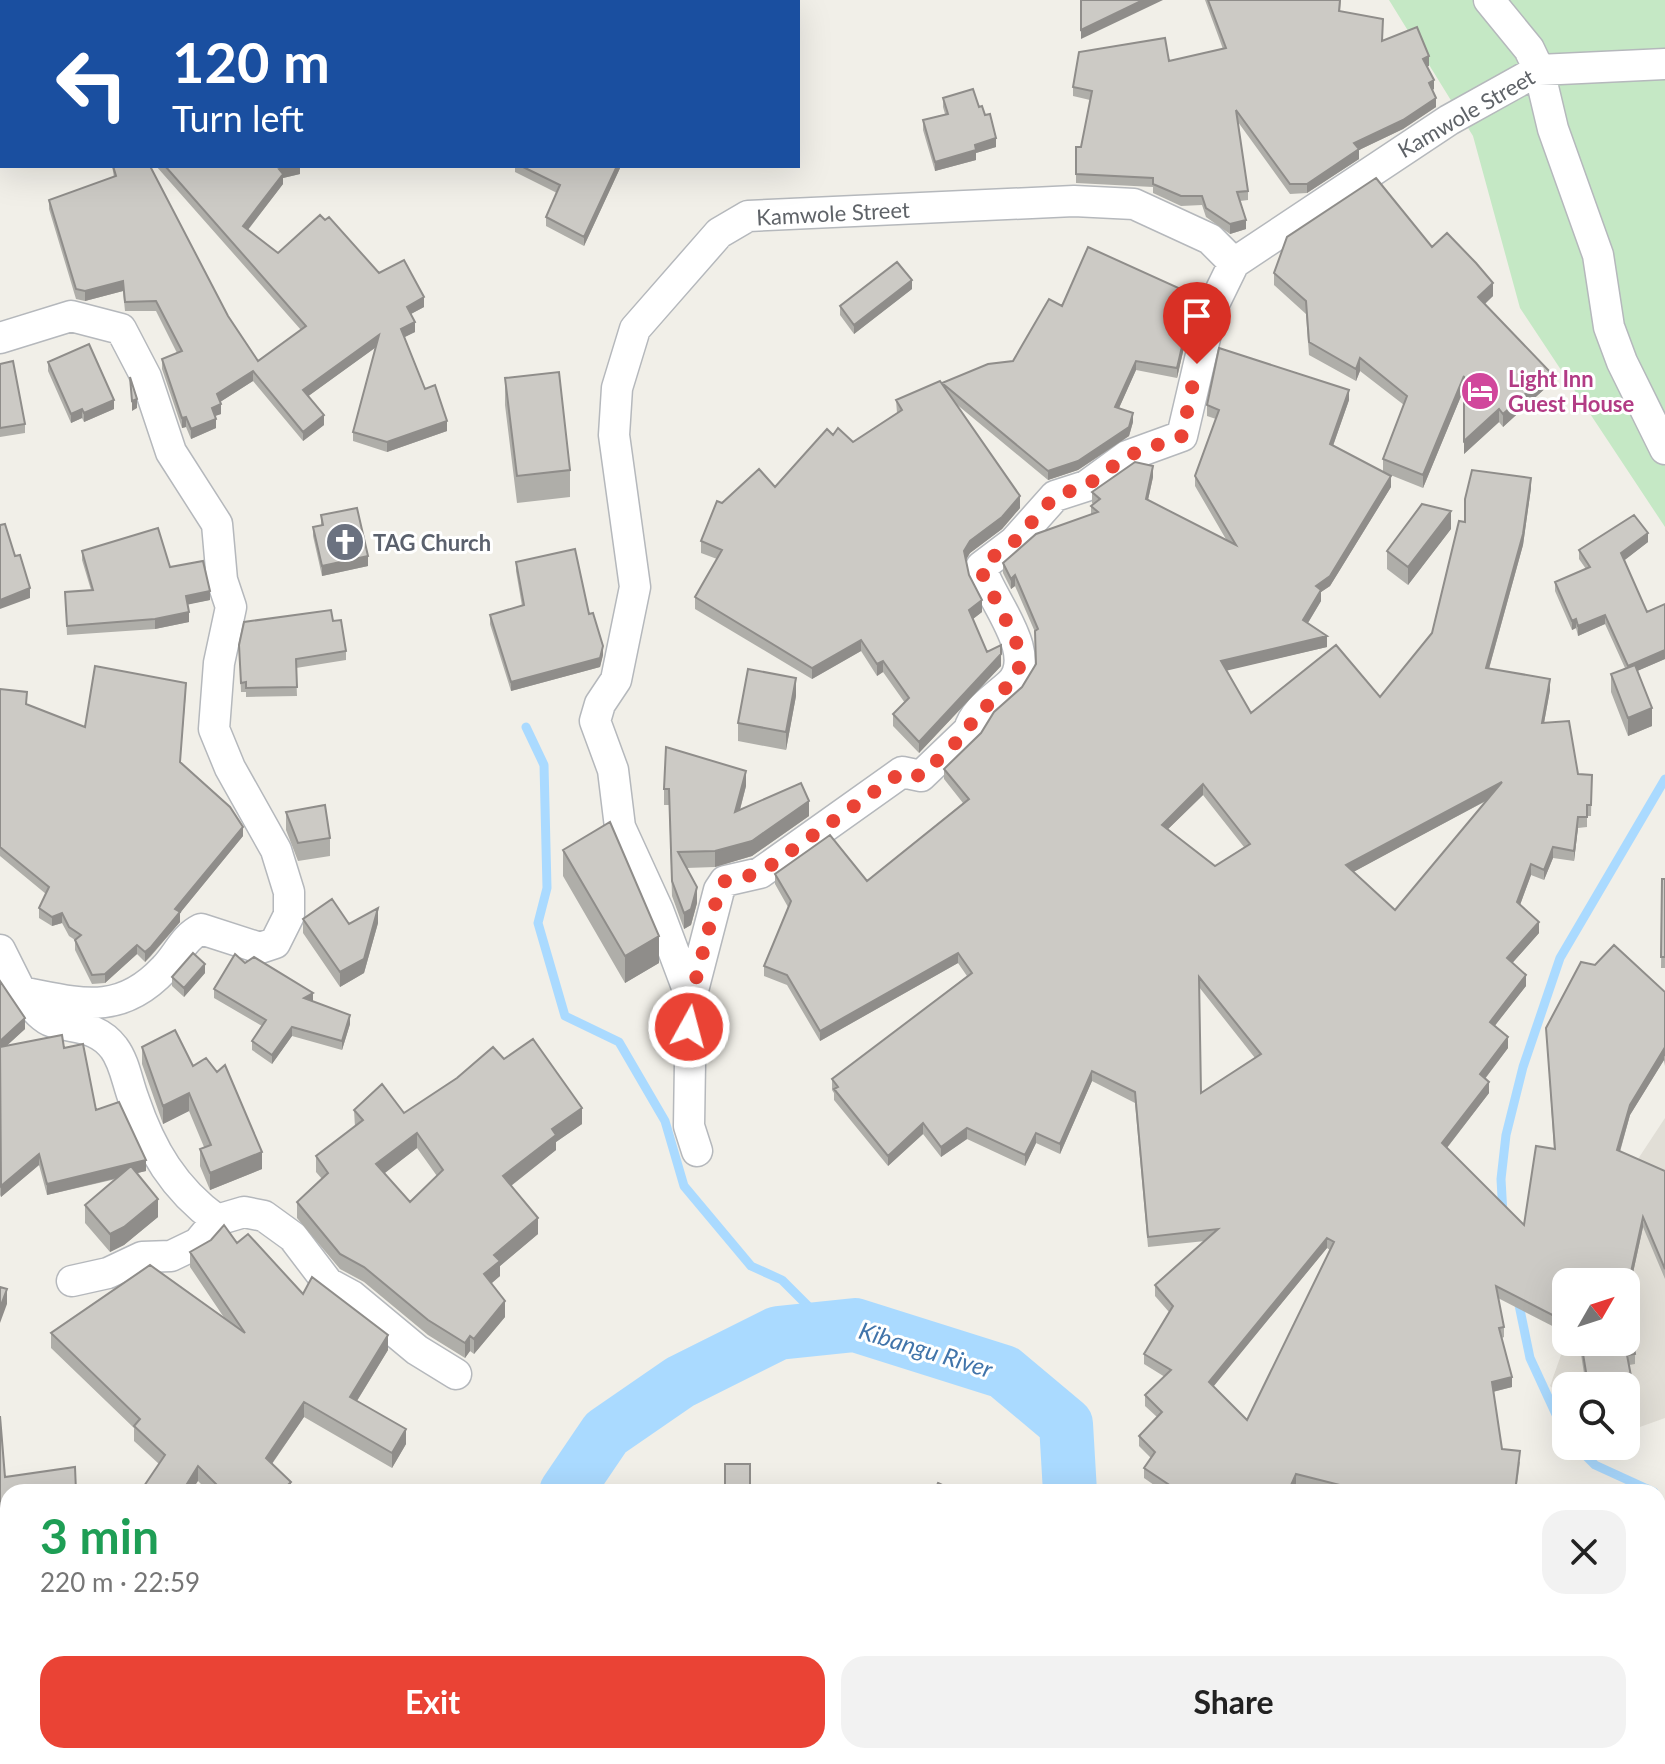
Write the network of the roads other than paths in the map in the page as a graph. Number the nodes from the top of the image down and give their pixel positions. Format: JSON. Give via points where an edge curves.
{"nodes":[{"id":1,"x":1489,"y":0,"type":"edge"},
{"id":2,"x":1665,"y":64,"type":"edge"},
{"id":3,"x":1539,"y":70,"type":"junction"},
{"id":4,"x":1234,"y":263,"type":"junction"},
{"id":5,"x":0,"y":338,"type":"edge"},
{"id":6,"x":1665,"y":449,"type":"edge"},
{"id":7,"x":0,"y":950,"type":"edge"},
{"id":8,"x":21,"y":992,"type":"junction"},
{"id":9,"x":691,"y":998,"type":"junction"},
{"id":10,"x":697,"y":1151,"type":"dead end"},
{"id":11,"x":217,"y":1220,"type":"junction"},
{"id":12,"x":72,"y":1281,"type":"dead end"},
{"id":13,"x":456,"y":1374,"type":"dead end"}],
"edges":[{"from":1,"to":3,"type":"street","via":[[1529,49]]},
{"from":2,"to":3,"type":"street","name":"Kamwole Street"},
{"from":3,"to":4,"type":"street","name":"Kamwole Street","via":[[1449,120]]},
{"from":3,"to":6,"type":"street","via":[[1553,129],[1598,255],[1609,327]]},
{"from":4,"to":9,"type":"street","via":[[1212,308],[1182,436],[1127,456],[1086,486],[1055,496],[1014,542],[981,567],[1016,640],[1019,669],[1013,681],[921,776],[902,772],[760,873],[725,881]]},
{"from":4,"to":9,"type":"street","name":"Kamwole Street","via":[[1210,239],[1134,204],[1074,201],[748,216],[719,233],[635,329],[617,388],[614,435],[635,587],[616,680],[595,721],[613,770],[620,827]]},
{"from":5,"to":8,"type":"street","via":[[71,316],[121,329],[146,377],[171,452],[217,524],[222,580],[231,607],[214,729],[276,850],[289,892],[289,915],[275,943],[260,948],[201,929],[147,986],[126,998],[88,1005]]},
{"from":7,"to":8,"type":"street"},
{"from":8,"to":11,"type":"street","via":[[51,1021],[87,1028],[113,1048],[174,1181]]},
{"from":9,"to":10,"type":"street","name":"Kamwole Street","via":[[689,1126]]},
{"from":11,"to":12,"type":"street","via":[[198,1243],[171,1256],[142,1257],[108,1273]]},
{"from":11,"to":13,"type":"street","via":[[244,1212],[264,1216],[293,1237],[328,1283]]}]}
